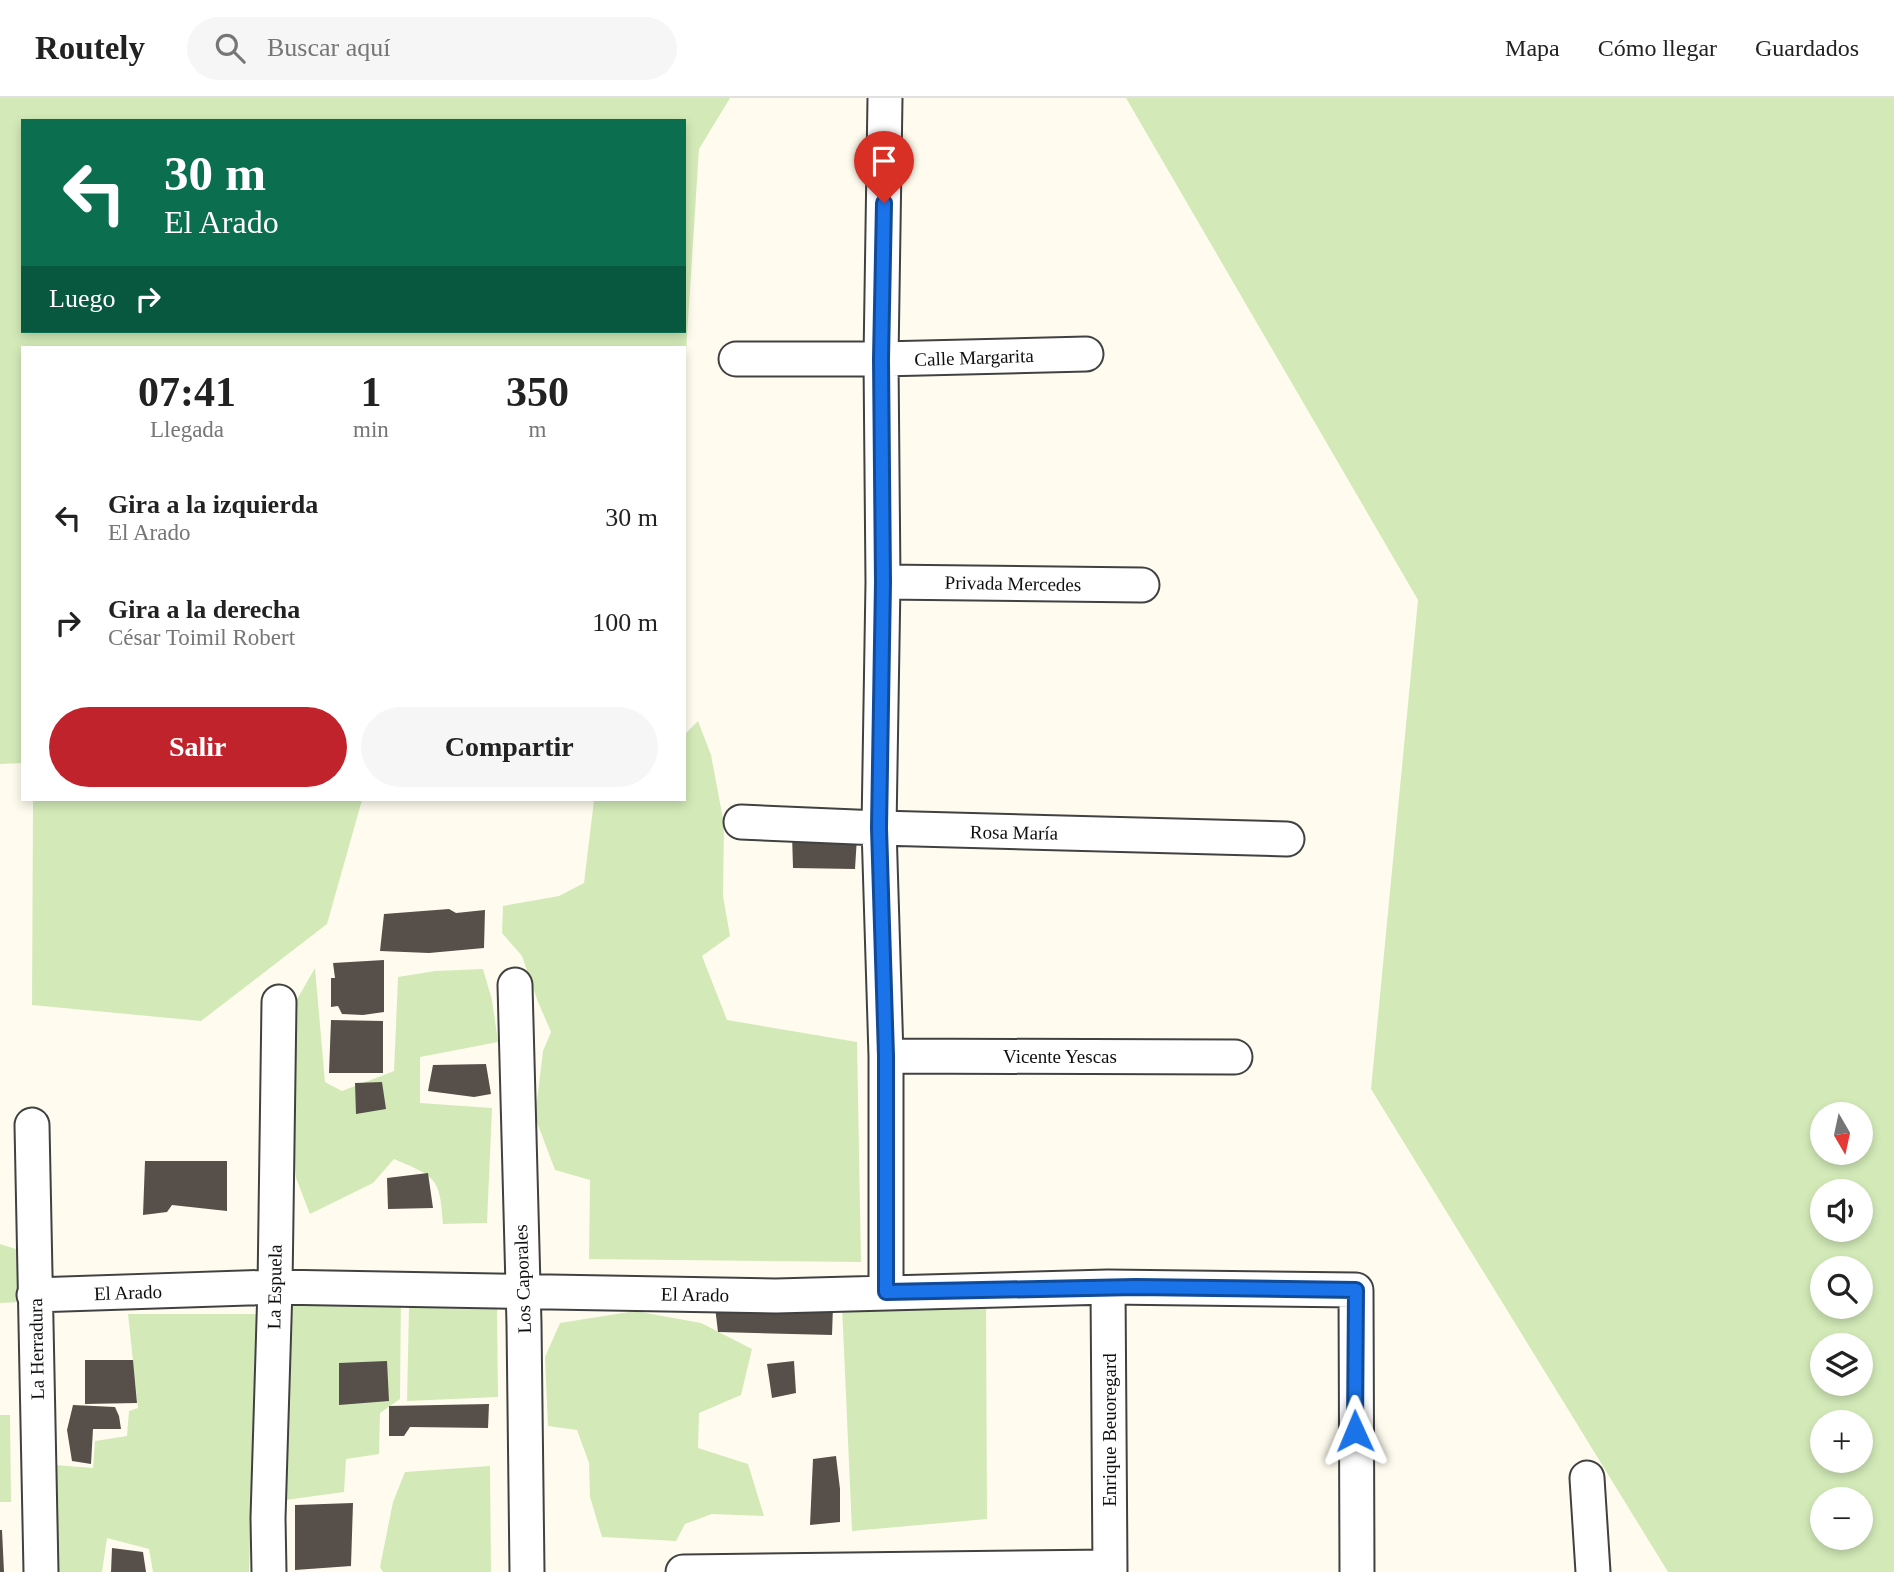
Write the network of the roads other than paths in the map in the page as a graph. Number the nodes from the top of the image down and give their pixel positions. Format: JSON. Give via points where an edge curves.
{"nodes":[{"id":1,"x":885,"y":98,"type":"edge"},
{"id":2,"x":1086,"y":354,"type":"dead end"},
{"id":3,"x":736,"y":359,"type":"dead end"},
{"id":4,"x":881,"y":359,"type":"junction"},
{"id":5,"x":883,"y":582,"type":"junction"},
{"id":6,"x":1142,"y":585,"type":"dead end"},
{"id":7,"x":741,"y":822,"type":"dead end"},
{"id":8,"x":879,"y":828,"type":"junction"},
{"id":9,"x":1287,"y":839,"type":"dead end"},
{"id":10,"x":515,"y":985,"type":"dead end"},
{"id":11,"x":279,"y":1002,"type":"dead end"},
{"id":12,"x":886,"y":1056,"type":"junction"},
{"id":13,"x":1235,"y":1057,"type":"dead end"},
{"id":14,"x":32,"y":1125,"type":"dead end"},
{"id":15,"x":275,"y":1287,"type":"junction"},
{"id":16,"x":1108,"y":1287,"type":"junction"},
{"id":17,"x":522,"y":1290,"type":"junction"},
{"id":18,"x":886,"y":1292,"type":"junction"},
{"id":19,"x":34,"y":1295,"type":"junction"},
{"id":20,"x":1587,"y":1478,"type":"dead end"},
{"id":21,"x":1110,"y":1569,"type":"edge"},
{"id":22,"x":41,"y":1572,"type":"edge"},
{"id":23,"x":269,"y":1572,"type":"edge"},
{"id":24,"x":527,"y":1572,"type":"edge"},
{"id":25,"x":683,"y":1572,"type":"edge"},
{"id":26,"x":1357,"y":1572,"type":"edge"},
{"id":27,"x":1593,"y":1572,"type":"edge"}],
"edges":[{"from":1,"to":4,"type":"street"},
{"from":2,"to":4,"type":"street","name":"Calle Margarita"},
{"from":3,"to":4,"type":"street","name":"Calle Margarita"},
{"from":4,"to":5,"type":"street"},
{"from":5,"to":6,"type":"street","name":"Privada Mercedes"},
{"from":5,"to":8,"type":"street"},
{"from":7,"to":8,"type":"street","name":"Rosa María"},
{"from":8,"to":9,"type":"street","name":"Rosa María"},
{"from":8,"to":12,"type":"street"},
{"from":10,"to":17,"type":"street","name":"Los Caporales"},
{"from":11,"to":15,"type":"street","name":"La Espuela"},
{"from":12,"to":13,"type":"street","name":"Vicente Yescas"},
{"from":12,"to":18,"type":"street"},
{"from":14,"to":19,"type":"street","name":"La Herradura"},
{"from":15,"to":17,"type":"street","name":"El Arado"},
{"from":15,"to":19,"type":"street","name":"El Arado"},
{"from":15,"to":23,"type":"street","name":"La Espuela"},
{"from":16,"to":18,"type":"street","name":"El Arado"},
{"from":16,"to":21,"type":"street","name":"Enrique Beuoregard"},
{"from":16,"to":26,"type":"street","name":"El Arado","via":[[1356,1290]]},
{"from":17,"to":18,"type":"street","name":"El Arado","via":[[776,1296]]},
{"from":17,"to":24,"type":"street","name":"Los Caporales"},
{"from":19,"to":22,"type":"street","name":"La Herradura"},
{"from":20,"to":27,"type":"street"},
{"from":21,"to":25,"type":"street"}]}
